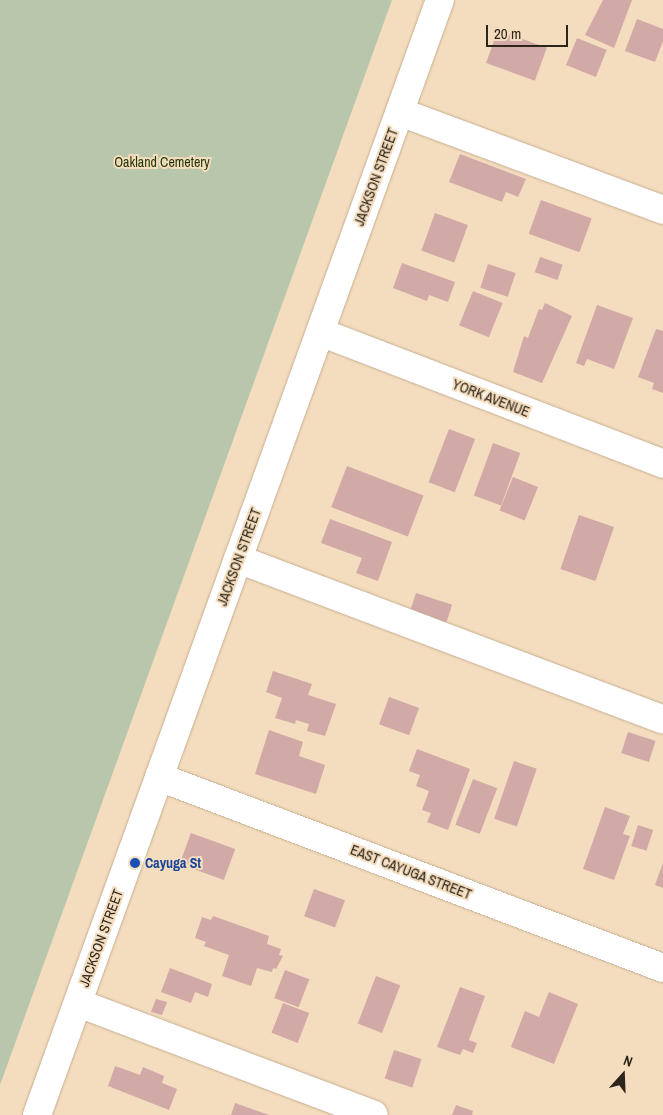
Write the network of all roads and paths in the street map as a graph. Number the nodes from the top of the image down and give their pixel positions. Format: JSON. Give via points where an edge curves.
{"nodes":[{"id":1,"x":440,"y":0,"type":"edge"},
{"id":2,"x":400,"y":112,"type":"junction"},
{"id":3,"x":663,"y":210,"type":"edge"},
{"id":4,"x":320,"y":332,"type":"junction"},
{"id":5,"x":663,"y":464,"type":"edge"},
{"id":6,"x":238,"y":559,"type":"junction"},
{"id":7,"x":663,"y":720,"type":"edge"},
{"id":8,"x":159,"y":777,"type":"junction"},
{"id":9,"x":663,"y":968,"type":"edge"},
{"id":10,"x":78,"y":1003,"type":"junction"},
{"id":11,"x":37,"y":1115,"type":"edge"},
{"id":12,"x":374,"y":1115,"type":"edge"}],
"edges":[{"from":1,"to":2,"type":"street","name":"JACKSON STREET"},
{"from":2,"to":3,"type":"street"},
{"from":2,"to":4,"type":"street","name":"JACKSON STREET"},
{"from":4,"to":5,"type":"street","name":"YORK AVENUE"},
{"from":4,"to":6,"type":"street","name":"JACKSON STREET"},
{"from":6,"to":7,"type":"street"},
{"from":6,"to":8,"type":"street","name":"JACKSON STREET"},
{"from":8,"to":9,"type":"street","name":"EAST CAYUGA STREET"},
{"from":8,"to":10,"type":"street","name":"JACKSON STREET"},
{"from":10,"to":11,"type":"street","name":"JACKSON STREET"},
{"from":10,"to":12,"type":"street"}]}
